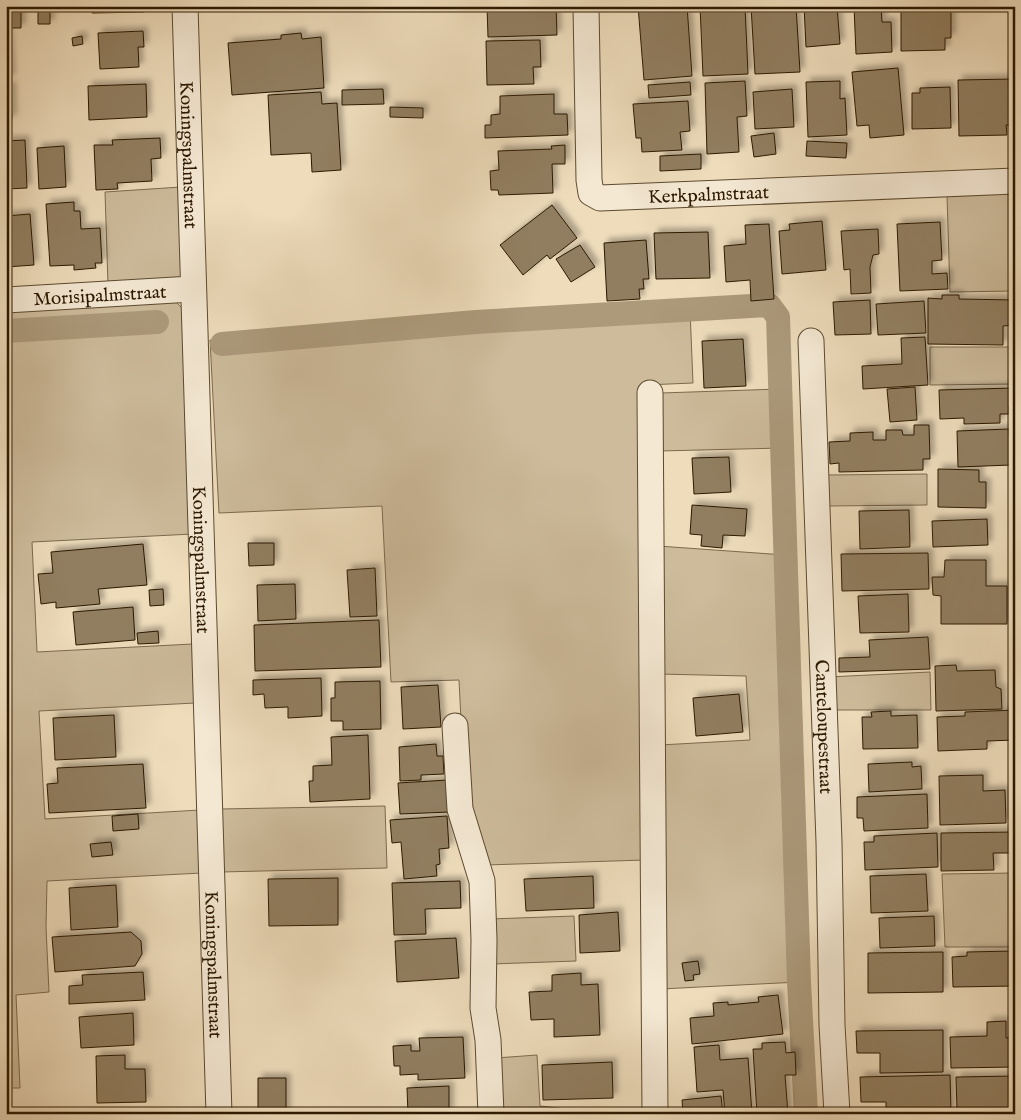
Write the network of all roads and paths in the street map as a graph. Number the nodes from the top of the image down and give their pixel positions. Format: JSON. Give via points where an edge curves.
{"nodes":[{"id":1,"x":185,"y":6,"type":"edge"},
{"id":2,"x":586,"y":6,"type":"edge"},
{"id":3,"x":1015,"y":181,"type":"edge"},
{"id":4,"x":192,"y":289,"type":"junction"},
{"id":5,"x":6,"y":300,"type":"edge"},
{"id":6,"x":811,"y":341,"type":"dead end"},
{"id":7,"x":650,"y":393,"type":"dead end"},
{"id":8,"x":455,"y":726,"type":"dead end"},
{"id":9,"x":218,"y":1114,"type":"edge"},
{"id":10,"x":491,"y":1114,"type":"edge"},
{"id":11,"x":655,"y":1114,"type":"edge"},
{"id":12,"x":837,"y":1114,"type":"edge"}],
"edges":[{"from":1,"to":4,"type":"street","name":"Koningspalmstraat"},
{"from":2,"to":3,"type":"street","name":"Kerkpalmstraat","via":[[589,180],[591,193],[600,198]]},
{"from":4,"to":5,"type":"street","name":"Morisipalmstraat"},
{"from":4,"to":9,"type":"street","name":"Koningspalmstraat"},
{"from":6,"to":12,"type":"street","name":"Canteloupestraat"},
{"from":7,"to":11,"type":"street"},
{"from":8,"to":10,"type":"street","via":[[460,809],[482,881],[483,1008],[488,1040]]}]}
